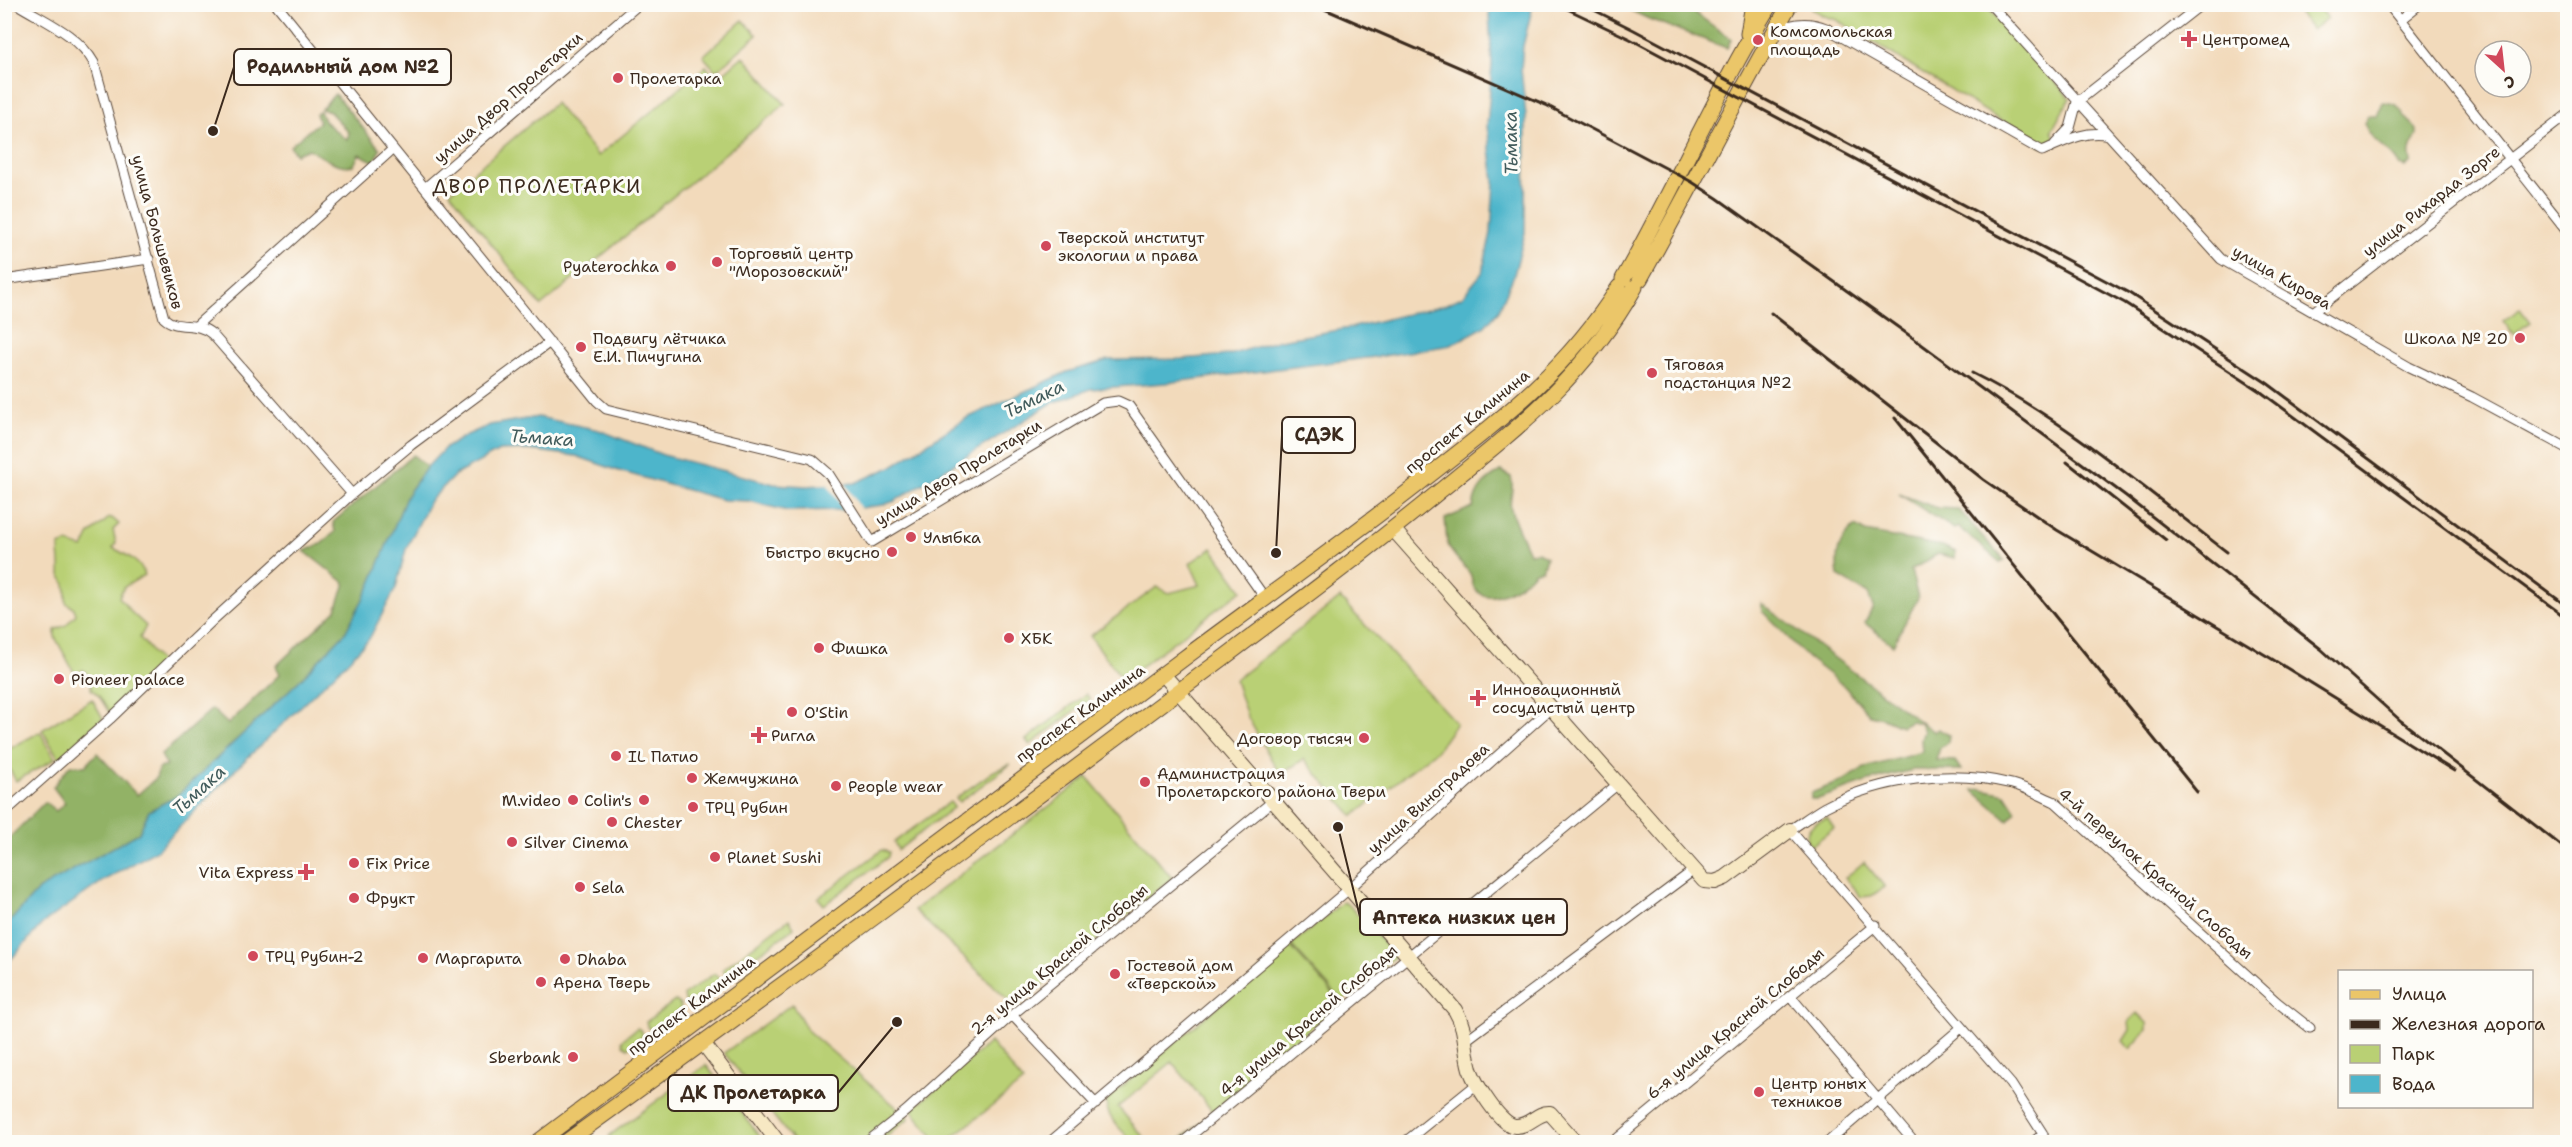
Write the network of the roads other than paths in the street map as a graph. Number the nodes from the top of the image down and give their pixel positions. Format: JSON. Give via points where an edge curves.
{"nodes":[{"id":1,"x":17,"y":4,"type":"edge"},
{"id":2,"x":276,"y":4,"type":"edge"},
{"id":3,"x":639,"y":4,"type":"edge"},
{"id":4,"x":1753,"y":4,"type":"edge"},
{"id":5,"x":1770,"y":4,"type":"edge"},
{"id":6,"x":1790,"y":4,"type":"edge"},
{"id":7,"x":1990,"y":4,"type":"edge"},
{"id":8,"x":2202,"y":4,"type":"edge"},
{"id":9,"x":2388,"y":4,"type":"edge"},
{"id":10,"x":2420,"y":4,"type":"edge"},
{"id":11,"x":2400,"y":20,"type":"junction"},
{"id":12,"x":1774,"y":32,"type":"junction"},
{"id":13,"x":1744,"y":46,"type":"junction"},
{"id":14,"x":2076,"y":102,"type":"junction"},
{"id":15,"x":2568,"y":114,"type":"edge"},
{"id":16,"x":1719,"y":116,"type":"junction"},
{"id":17,"x":2108,"y":135,"type":"junction"},
{"id":18,"x":393,"y":149,"type":"junction"},
{"id":19,"x":2042,"y":152,"type":"junction"},
{"id":20,"x":2510,"y":159,"type":"junction"},
{"id":21,"x":425,"y":188,"type":"junction"},
{"id":22,"x":2568,"y":232,"type":"edge"},
{"id":23,"x":149,"y":259,"type":"junction"},
{"id":24,"x":4,"y":280,"type":"edge"},
{"id":25,"x":1629,"y":283,"type":"junction"},
{"id":26,"x":2313,"y":312,"type":"junction"},
{"id":27,"x":197,"y":325,"type":"junction"},
{"id":28,"x":550,"y":342,"type":"junction"},
{"id":29,"x":2568,"y":449,"type":"edge"},
{"id":30,"x":352,"y":494,"type":"junction"},
{"id":31,"x":1391,"y":505,"type":"junction"},
{"id":32,"x":1393,"y":530,"type":"junction"},
{"id":33,"x":1265,"y":598,"type":"junction"},
{"id":34,"x":1266,"y":626,"type":"junction"},
{"id":35,"x":1163,"y":674,"type":"junction"},
{"id":36,"x":1179,"y":692,"type":"junction"},
{"id":37,"x":1551,"y":708,"type":"junction"},
{"id":38,"x":1027,"y":774,"type":"junction"},
{"id":39,"x":1618,"y":784,"type":"junction"},
{"id":40,"x":1273,"y":801,"type":"junction"},
{"id":41,"x":1030,"y":802,"type":"junction"},
{"id":42,"x":4,"y":813,"type":"edge"},
{"id":43,"x":1790,"y":830,"type":"junction"},
{"id":44,"x":1694,"y":870,"type":"junction"},
{"id":45,"x":1349,"y":889,"type":"junction"},
{"id":46,"x":1876,"y":926,"type":"junction"},
{"id":47,"x":1408,"y":957,"type":"junction"},
{"id":48,"x":1791,"y":997,"type":"junction"},
{"id":49,"x":1012,"y":1015,"type":"junction"},
{"id":50,"x":699,"y":1022,"type":"junction"},
{"id":51,"x":1961,"y":1028,"type":"junction"},
{"id":52,"x":2310,"y":1028,"type":"dead end"},
{"id":53,"x":1466,"y":1040,"type":"junction"},
{"id":54,"x":704,"y":1043,"type":"junction"},
{"id":55,"x":1477,"y":1084,"type":"junction"},
{"id":56,"x":1879,"y":1101,"type":"junction"},
{"id":57,"x":1096,"y":1104,"type":"junction"},
{"id":58,"x":538,"y":1143,"type":"edge"},
{"id":59,"x":566,"y":1143,"type":"edge"},
{"id":60,"x":778,"y":1143,"type":"edge"},
{"id":61,"x":867,"y":1143,"type":"edge"},
{"id":62,"x":1050,"y":1143,"type":"edge"},
{"id":63,"x":1183,"y":1143,"type":"edge"},
{"id":64,"x":1405,"y":1143,"type":"edge"},
{"id":65,"x":1576,"y":1143,"type":"edge"},
{"id":66,"x":1613,"y":1143,"type":"edge"},
{"id":67,"x":1828,"y":1143,"type":"edge"},
{"id":68,"x":1914,"y":1143,"type":"edge"},
{"id":69,"x":2033,"y":1143,"type":"edge"}],
"edges":[{"from":1,"to":23,"type":"street","name":"улица Большевиков","via":[[72,37],[94,63]]},
{"from":2,"to":18,"type":"street","name":"улица Двор Пролетарки"},
{"from":3,"to":21,"type":"street","name":"улица Двор Пролетарки"},
{"from":4,"to":13,"type":"main road"},
{"from":5,"to":13,"type":"main road"},
{"from":6,"to":12,"type":"main road"},
{"from":7,"to":14,"type":"street","name":"улица Кирова"},
{"from":8,"to":14,"type":"street"},
{"from":9,"to":11,"type":"street"},
{"from":10,"to":11,"type":"street"},
{"from":11,"to":20,"type":"street"},
{"from":12,"to":16,"type":"main road"},
{"from":12,"to":19,"type":"street","via":[[1798,23],[1826,28]]},
{"from":13,"to":16,"type":"main road"},
{"from":14,"to":17,"type":"street","name":"улица Кирова"},
{"from":14,"to":19,"type":"street","via":[[2066,134]]},
{"from":15,"to":20,"type":"street","name":"улица Рихарда Зорге"},
{"from":16,"to":25,"type":"main road","name":"проспект Калинина","via":[[1694,183]]},
{"from":17,"to":19,"type":"street","via":[[2089,133]]},
{"from":17,"to":26,"type":"street","name":"улица Кирова","via":[[2221,259]]},
{"from":18,"to":21,"type":"street","name":"улица Двор Пролетарки"},
{"from":18,"to":27,"type":"street"},
{"from":20,"to":22,"type":"street"},
{"from":20,"to":26,"type":"street","name":"улица Рихарда Зорге"},
{"from":21,"to":28,"type":"street","name":"улица Двор Пролетарки"},
{"from":23,"to":24,"type":"street"},
{"from":23,"to":27,"type":"street","name":"улица Большевиков","via":[[163,316],[174,324]]},
{"from":25,"to":31,"type":"main road","name":"проспект Калинина","via":[[1529,395]]},
{"from":25,"to":32,"type":"main road","name":"проспект Калинина","via":[[1601,340],[1559,390]]},
{"from":26,"to":29,"type":"street","name":"улица Кирова","via":[[2409,367]]},
{"from":27,"to":30,"type":"street","name":"улица Большевиков","via":[[213,334]]},
{"from":28,"to":30,"type":"street"},
{"from":28,"to":33,"type":"street","name":"улица Двор Пролетарки","via":[[609,410],[807,457],[820,464],[872,542],[1103,403],[1118,400],[1129,406]]},
{"from":30,"to":42,"type":"street"},
{"from":31,"to":32,"type":"main road","via":[[1388,518]]},
{"from":31,"to":33,"type":"main road","name":"проспект Калинина"},
{"from":32,"to":34,"type":"main road","name":"проспект Калинина"},
{"from":32,"to":37,"type":"street","name":"4-й переулок Красной Слободы"},
{"from":33,"to":34,"type":"main road","via":[[1269,612]]},
{"from":33,"to":35,"type":"main road","name":"проспект Калинина"},
{"from":34,"to":36,"type":"main road","name":"проспект Калинина"},
{"from":35,"to":36,"type":"street"},
{"from":35,"to":38,"type":"main road","name":"проспект Калинина"},
{"from":36,"to":40,"type":"street"},
{"from":36,"to":41,"type":"main road","name":"проспект Калинина"},
{"from":37,"to":39,"type":"street","name":"4-й переулок Красной Слободы"},
{"from":37,"to":45,"type":"street","name":"улица Виноградова"},
{"from":38,"to":41,"type":"main road","via":[[1032,788]]},
{"from":38,"to":50,"type":"main road","name":"проспект Калинина"},
{"from":39,"to":44,"type":"street","name":"4-й переулок Красной Слободы"},
{"from":39,"to":47,"type":"street","name":"4-я улица Красной Слободы"},
{"from":40,"to":45,"type":"street"},
{"from":40,"to":49,"type":"street","name":"2-я улица Красной Слободы"},
{"from":41,"to":54,"type":"main road","name":"проспект Калинина"},
{"from":43,"to":44,"type":"street","name":"4-й переулок Красной Слободы","via":[[1722,880],[1704,881]]},
{"from":43,"to":46,"type":"street"},
{"from":43,"to":52,"type":"street","name":"4-й переулок Красной Слободы","via":[[1825,807],[1915,779],[1968,778],[2015,785],[2055,802]]},
{"from":44,"to":53,"type":"street"},
{"from":45,"to":47,"type":"street"},
{"from":45,"to":57,"type":"street","name":"улица Виноградова"},
{"from":46,"to":48,"type":"street","name":"6-я улица Красной Слободы"},
{"from":46,"to":51,"type":"street"},
{"from":47,"to":53,"type":"street","via":[[1455,1010]]},
{"from":47,"to":63,"type":"street","name":"4-я улица Красной Слободы"},
{"from":48,"to":56,"type":"street"},
{"from":48,"to":66,"type":"street","name":"6-я улица Красной Слободы"},
{"from":49,"to":57,"type":"street"},
{"from":49,"to":61,"type":"street","name":"2-я улица Красной Слободы"},
{"from":50,"to":54,"type":"main road","via":[[699,1035]]},
{"from":50,"to":58,"type":"main road","name":"проспект Калинина"},
{"from":51,"to":56,"type":"street"},
{"from":51,"to":69,"type":"street","via":[[2011,1084],[2043,1134]]},
{"from":53,"to":55,"type":"street","via":[[1468,1061]]},
{"from":54,"to":59,"type":"main road","name":"проспект Калинина"},
{"from":54,"to":60,"type":"street"},
{"from":55,"to":64,"type":"street"},
{"from":55,"to":65,"type":"street","via":[[1506,1123],[1522,1125],[1550,1113]]},
{"from":56,"to":67,"type":"street"},
{"from":56,"to":68,"type":"street"},
{"from":57,"to":62,"type":"street","name":"улица Виноградова"}]}
